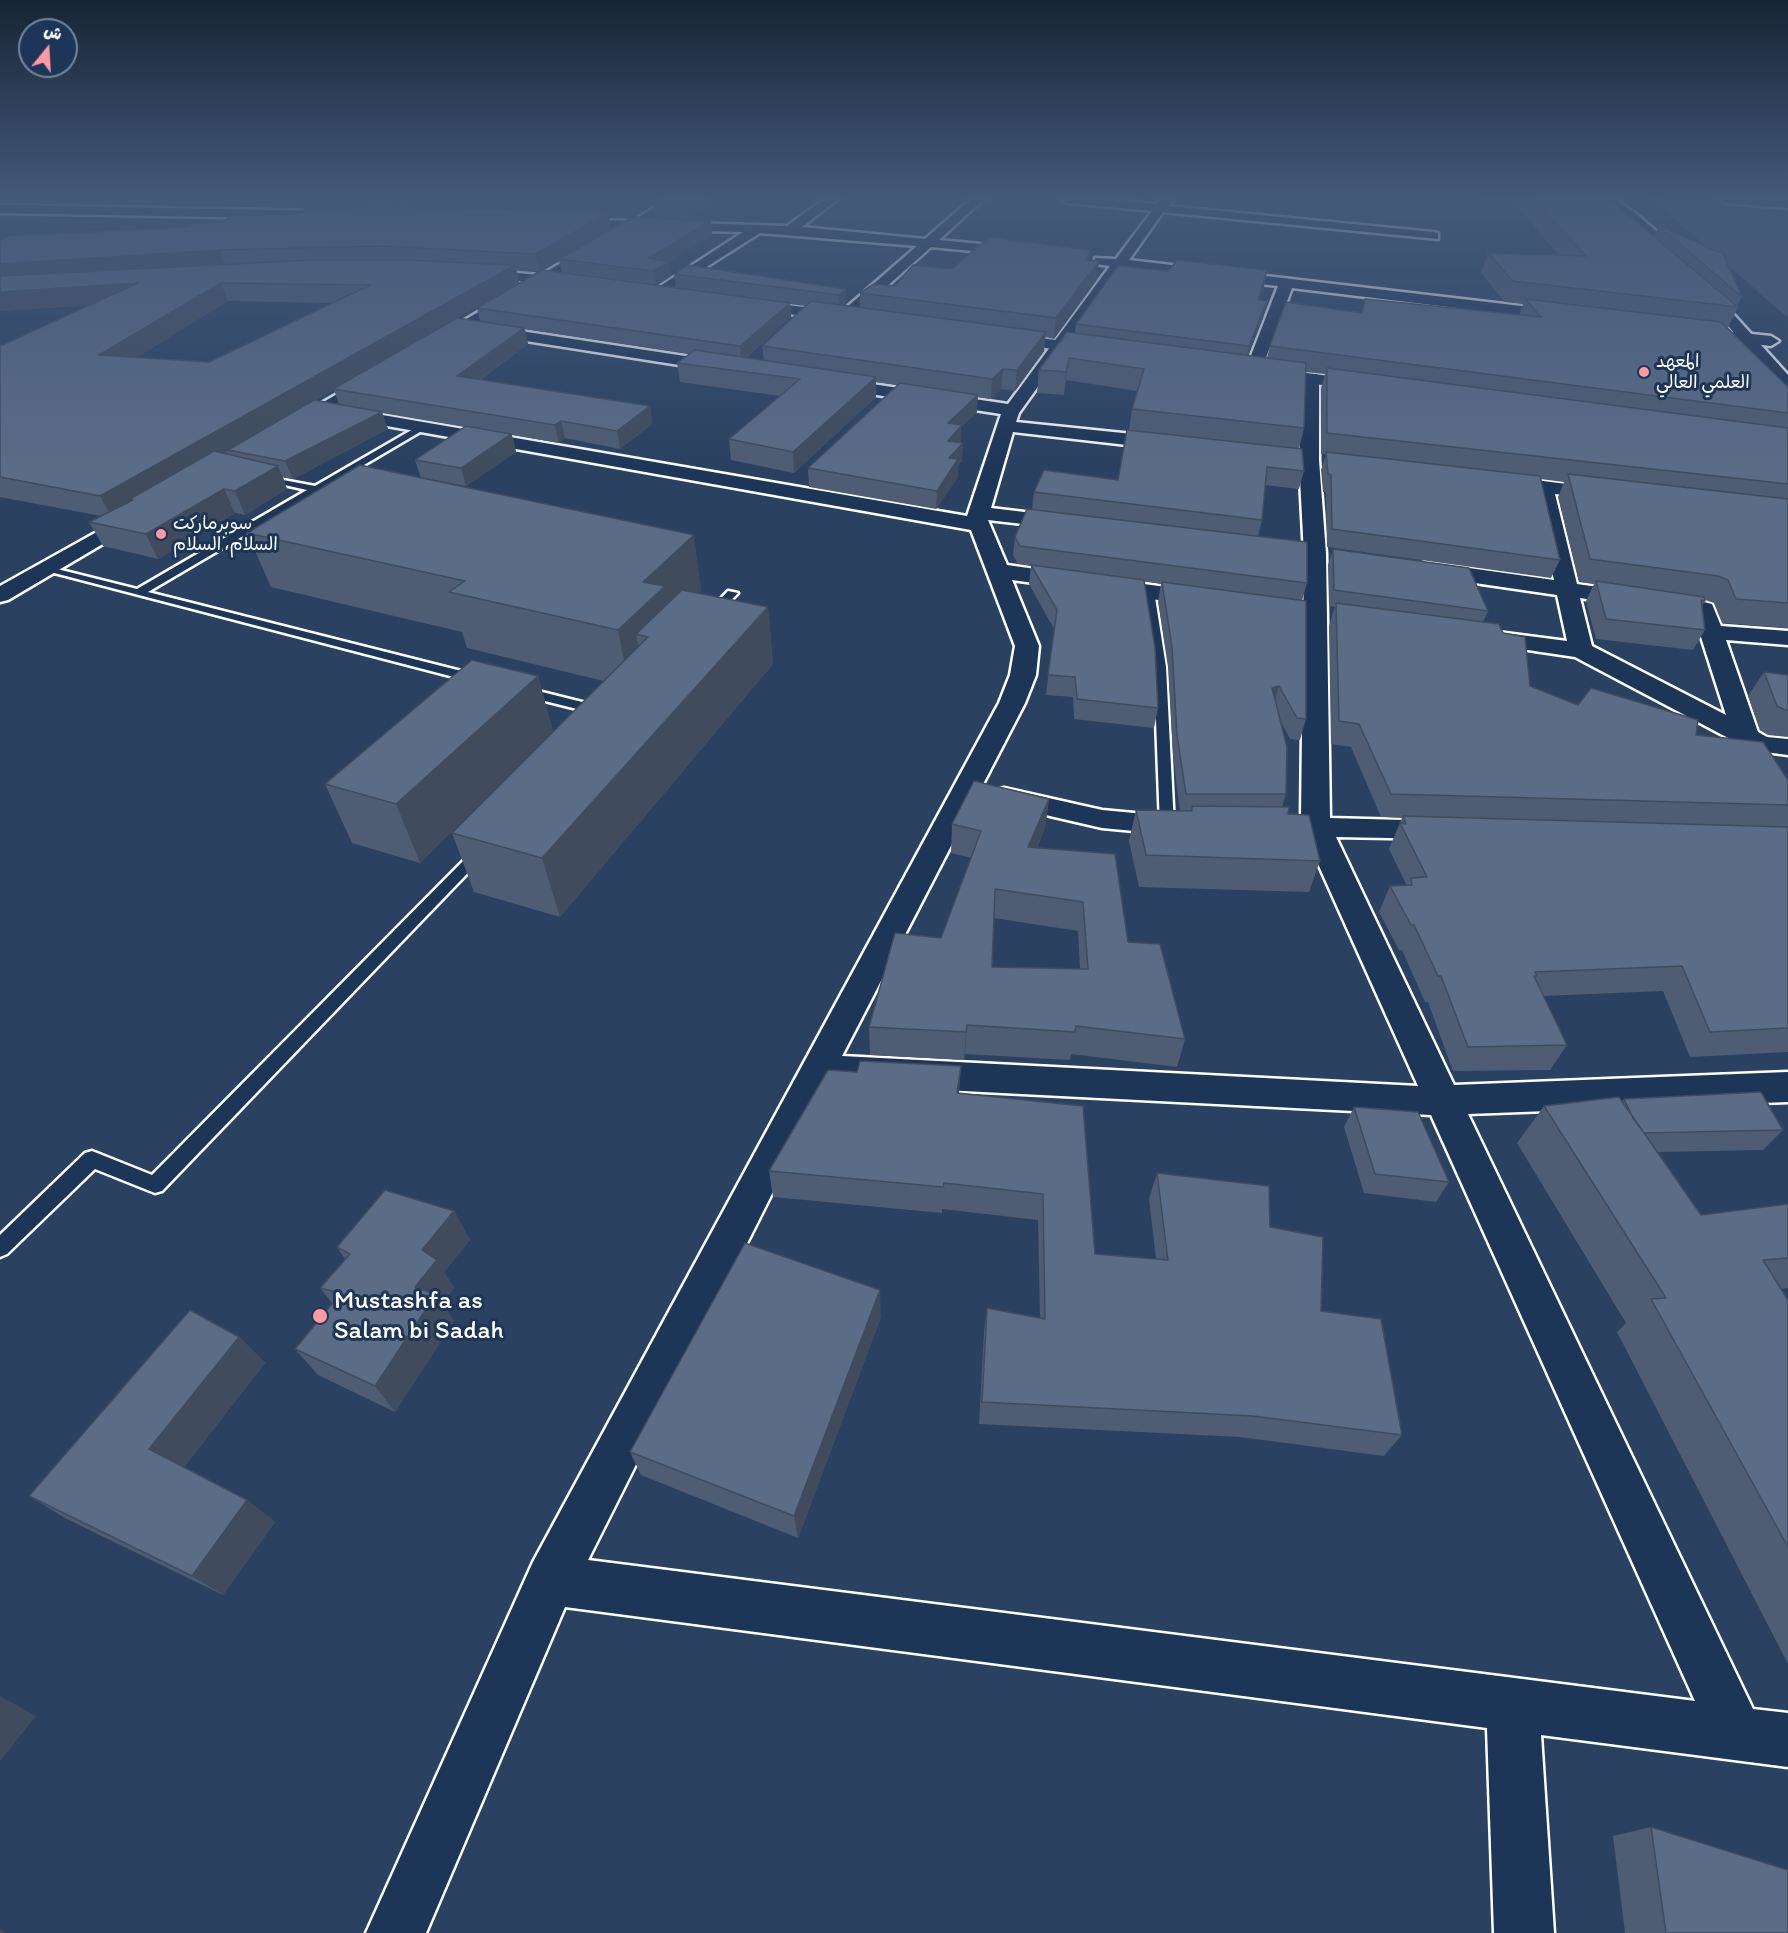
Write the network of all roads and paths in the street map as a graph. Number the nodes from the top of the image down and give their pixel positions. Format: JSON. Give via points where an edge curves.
{"nodes":[{"id":1,"x":525,"y":289,"type":"edge"},
{"id":2,"x":659,"y":289,"type":"edge"},
{"id":3,"x":875,"y":289,"type":"edge"},
{"id":4,"x":1087,"y":289,"type":"edge"},
{"id":5,"x":1284,"y":289,"type":"edge"},
{"id":6,"x":1345,"y":289,"type":"edge"},
{"id":7,"x":1703,"y":289,"type":"edge"},
{"id":8,"x":1708,"y":289,"type":"edge"},
{"id":9,"x":682,"y":296,"type":"edge"},
{"id":10,"x":729,"y":302,"type":"edge"},
{"id":11,"x":809,"y":312,"type":"junction"},
{"id":12,"x":844,"y":317,"type":"junction"},
{"id":13,"x":1583,"y":319,"type":"edge"},
{"id":14,"x":867,"y":320,"type":"edge"},
{"id":15,"x":462,"y":327,"type":"junction"},
{"id":16,"x":793,"y":327,"type":"edge"},
{"id":17,"x":1678,"y":331,"type":"edge"},
{"id":18,"x":981,"y":335,"type":"edge"},
{"id":19,"x":1749,"y":340,"type":"junction"},
{"id":20,"x":1771,"y":341,"type":"junction"},
{"id":21,"x":1060,"y":345,"type":"junction"},
{"id":22,"x":421,"y":351,"type":"edge"},
{"id":23,"x":1117,"y":353,"type":"edge"},
{"id":24,"x":1782,"y":354,"type":"dead end"},
{"id":25,"x":391,"y":368,"type":"edge"},
{"id":26,"x":746,"y":370,"type":"edge"},
{"id":27,"x":1311,"y":378,"type":"junction"},
{"id":28,"x":814,"y":380,"type":"edge"},
{"id":29,"x":1788,"y":386,"type":"edge"},
{"id":30,"x":1381,"y":388,"type":"edge"},
{"id":31,"x":894,"y":393,"type":"junction"},
{"id":32,"x":878,"y":408,"type":"edge"},
{"id":33,"x":320,"y":410,"type":"junction"},
{"id":34,"x":1009,"y":418,"type":"junction"},
{"id":35,"x":422,"y":427,"type":"junction"},
{"id":36,"x":279,"y":433,"type":"edge"},
{"id":37,"x":1193,"y":447,"type":"edge"},
{"id":38,"x":251,"y":475,"type":"edge"},
{"id":39,"x":805,"y":476,"type":"dead end"},
{"id":40,"x":1473,"y":479,"type":"edge"},
{"id":41,"x":1543,"y":487,"type":"junction"},
{"id":42,"x":317,"y":489,"type":"junction"},
{"id":43,"x":789,"y":492,"type":"junction"},
{"id":44,"x":1624,"y":496,"type":"edge"},
{"id":45,"x":157,"y":504,"type":"edge"},
{"id":46,"x":980,"y":519,"type":"junction"},
{"id":47,"x":1083,"y":525,"type":"edge"},
{"id":48,"x":1407,"y":567,"type":"edge"},
{"id":49,"x":45,"y":569,"type":"junction"},
{"id":50,"x":999,"y":572,"type":"junction"},
{"id":51,"x":1567,"y":589,"type":"junction"},
{"id":52,"x":1148,"y":591,"type":"junction"},
{"id":53,"x":138,"y":593,"type":"junction"},
{"id":54,"x":732,"y":593,"type":"dead end"},
{"id":55,"x":0,"y":595,"type":"edge"},
{"id":56,"x":1226,"y":602,"type":"edge"},
{"id":57,"x":701,"y":625,"type":"edge"},
{"id":58,"x":1712,"y":632,"type":"junction"},
{"id":59,"x":1454,"y":633,"type":"edge"},
{"id":60,"x":1788,"y":638,"type":"edge"},
{"id":61,"x":1581,"y":650,"type":"junction"},
{"id":62,"x":487,"y":682,"type":"edge"},
{"id":63,"x":510,"y":688,"type":"edge"},
{"id":64,"x":597,"y":732,"type":"edge"},
{"id":65,"x":1746,"y":736,"type":"junction"},
{"id":66,"x":1786,"y":750,"type":"edge"},
{"id":67,"x":968,"y":789,"type":"junction"},
{"id":68,"x":1167,"y":826,"type":"junction"},
{"id":69,"x":1201,"y":826,"type":"edge"},
{"id":70,"x":1270,"y":826,"type":"edge"},
{"id":71,"x":1316,"y":827,"type":"junction"},
{"id":72,"x":1469,"y":831,"type":"edge"},
{"id":73,"x":489,"y":843,"type":"edge"},
{"id":74,"x":817,"y":1069,"type":"junction"},
{"id":75,"x":1788,"y":1087,"type":"edge"},
{"id":76,"x":1445,"y":1100,"type":"junction"},
{"id":77,"x":0,"y":1248,"type":"edge"},
{"id":78,"x":551,"y":1580,"type":"junction"},
{"id":79,"x":1513,"y":1704,"type":"junction"},
{"id":80,"x":1737,"y":1733,"type":"junction"},
{"id":81,"x":1788,"y":1740,"type":"edge"},
{"id":82,"x":396,"y":1933,"type":"edge"},
{"id":83,"x":1524,"y":1933,"type":"edge"}],
"edges":[{"from":1,"to":15,"type":"main road"},
{"from":2,"to":9,"type":"main road","via":[[654,292]]},
{"from":3,"to":12,"type":"main road"},
{"from":4,"to":21,"type":"main road"},
{"from":5,"to":27,"type":"main road","via":[[1247,370]]},
{"from":6,"to":13,"type":"main road"},
{"from":7,"to":19,"type":"main road"},
{"from":8,"to":20,"type":"main road","via":[[1753,322]]},
{"from":10,"to":11,"type":"main road"},
{"from":11,"to":12,"type":"main road"},
{"from":11,"to":16,"type":"main road"},
{"from":12,"to":14,"type":"main road"},
{"from":15,"to":22,"type":"main road"},
{"from":15,"to":26,"type":"main road"},
{"from":17,"to":19,"type":"main road"},
{"from":18,"to":21,"type":"main road"},
{"from":19,"to":20,"type":"main road"},
{"from":19,"to":29,"type":"main road"},
{"from":20,"to":24,"type":"main road"},
{"from":21,"to":23,"type":"main road"},
{"from":21,"to":34,"type":"main road"},
{"from":25,"to":33,"type":"main road"},
{"from":27,"to":30,"type":"main road"},
{"from":27,"to":71,"type":"main road"},
{"from":28,"to":31,"type":"main road"},
{"from":31,"to":32,"type":"main road"},
{"from":31,"to":34,"type":"main road"},
{"from":33,"to":35,"type":"main road"},
{"from":33,"to":36,"type":"main road"},
{"from":34,"to":37,"type":"main road"},
{"from":34,"to":46,"type":"main road"},
{"from":35,"to":42,"type":"lane"},
{"from":35,"to":43,"type":"main road"},
{"from":38,"to":42,"type":"lane"},
{"from":39,"to":43,"type":"main road"},
{"from":40,"to":41,"type":"main road"},
{"from":41,"to":44,"type":"main road"},
{"from":41,"to":51,"type":"main road"},
{"from":42,"to":53,"type":"lane"},
{"from":43,"to":46,"type":"main road"},
{"from":45,"to":49,"type":"main road"},
{"from":46,"to":47,"type":"main road"},
{"from":46,"to":50,"type":"main road"},
{"from":48,"to":51,"type":"main road"},
{"from":49,"to":53,"type":"lane"},
{"from":49,"to":55,"type":"main road"},
{"from":50,"to":52,"type":"main road"},
{"from":50,"to":67,"type":"main road","via":[[1027,646],[1026,660],[1012,703]]},
{"from":51,"to":58,"type":"main road","via":[[1704,609]]},
{"from":51,"to":61,"type":"main road"},
{"from":52,"to":56,"type":"main road"},
{"from":52,"to":68,"type":"lane","via":[[1160,667]]},
{"from":53,"to":62,"type":"lane"},
{"from":54,"to":57,"type":"lane"},
{"from":58,"to":60,"type":"main road"},
{"from":58,"to":65,"type":"main road"},
{"from":59,"to":61,"type":"main road"},
{"from":61,"to":65,"type":"main road"},
{"from":63,"to":64,"type":"lane","via":[[614,715]]},
{"from":65,"to":66,"type":"main road"},
{"from":67,"to":68,"type":"main road","via":[[1102,819]]},
{"from":67,"to":74,"type":"main road"},
{"from":68,"to":69,"type":"main road"},
{"from":70,"to":71,"type":"main road"},
{"from":71,"to":72,"type":"main road"},
{"from":71,"to":76,"type":"main road"},
{"from":73,"to":77,"type":"lane","via":[[155,1185],[92,1159]]},
{"from":74,"to":76,"type":"main road"},
{"from":74,"to":78,"type":"main road"},
{"from":75,"to":76,"type":"main road"},
{"from":76,"to":80,"type":"main road"},
{"from":78,"to":79,"type":"main road"},
{"from":78,"to":82,"type":"main road"},
{"from":79,"to":80,"type":"main road"},
{"from":79,"to":83,"type":"main road"},
{"from":80,"to":81,"type":"main road"}]}
